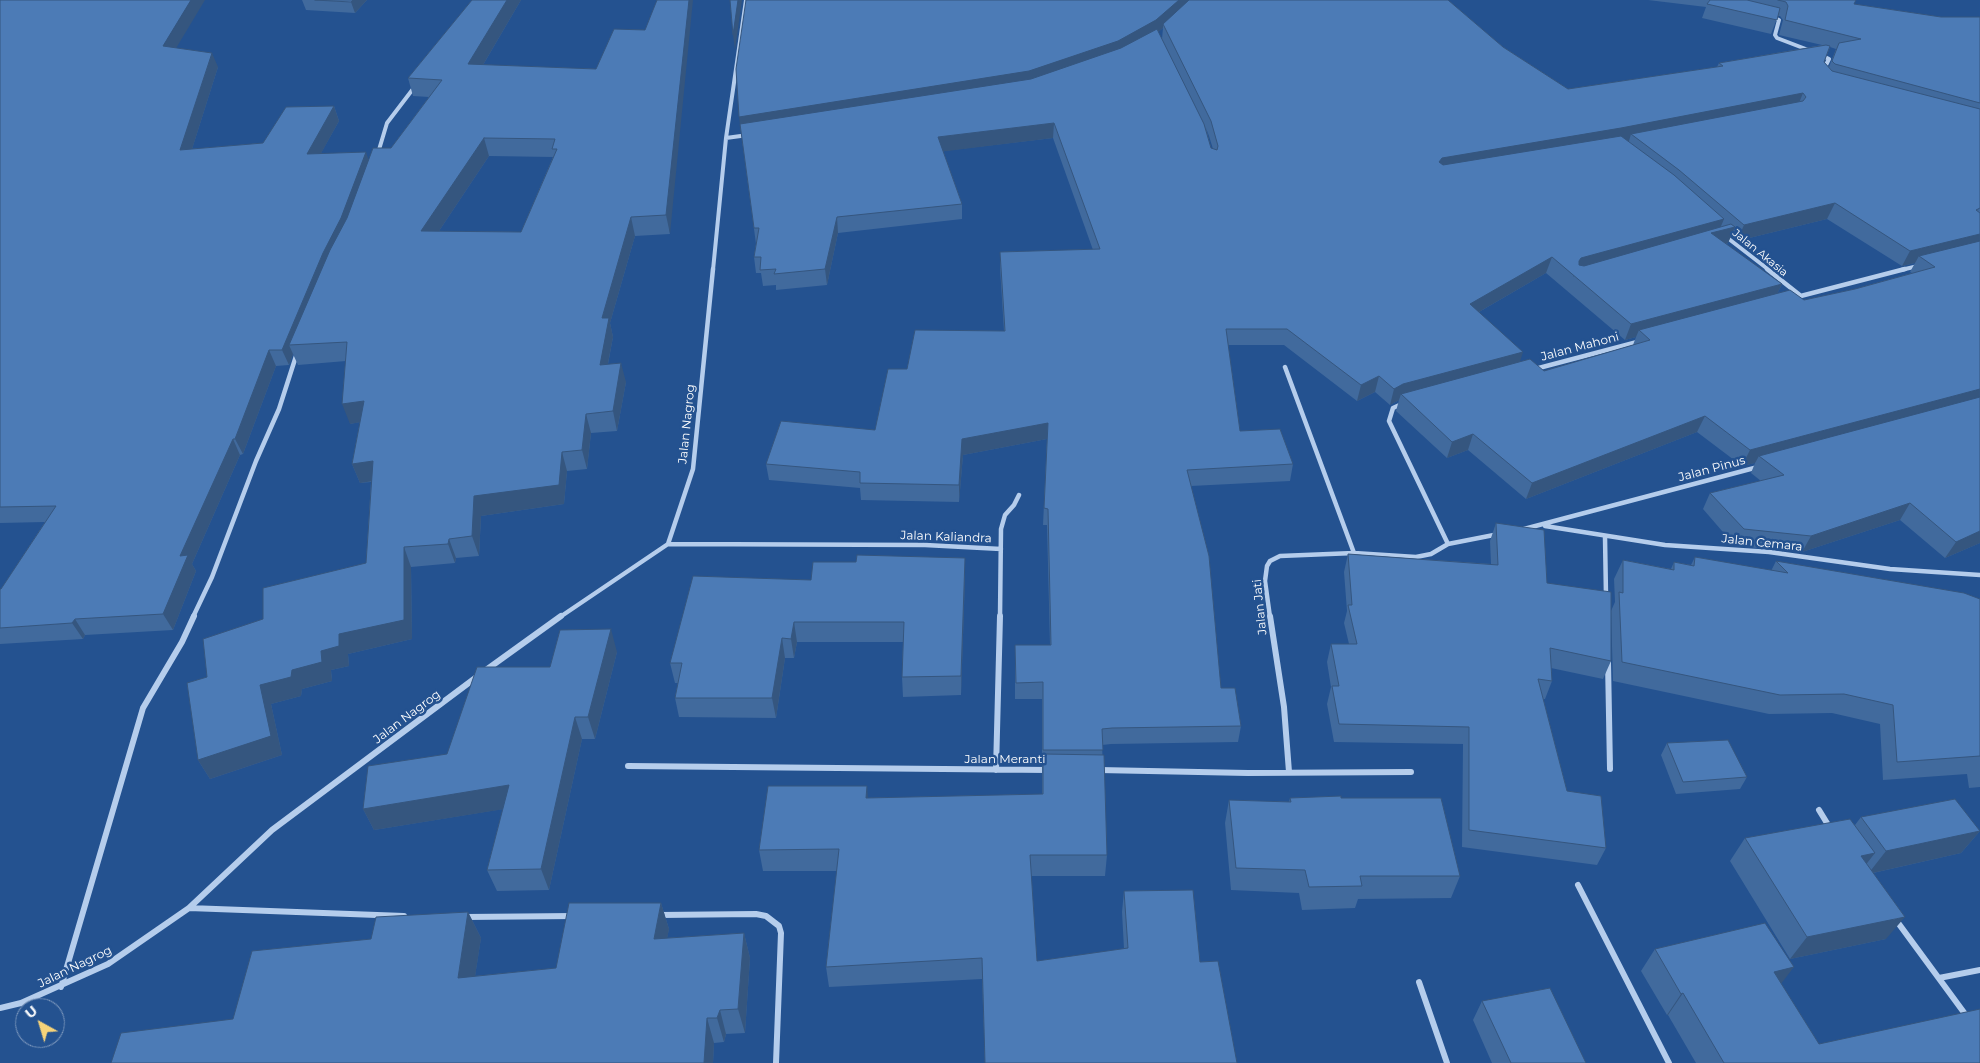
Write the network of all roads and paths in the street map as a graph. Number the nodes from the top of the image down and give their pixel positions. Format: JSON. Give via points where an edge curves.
{"nodes":[{"id":1,"x":746,"y":0,"type":"edge"},
{"id":2,"x":1767,"y":16,"type":"edge"},
{"id":3,"x":1821,"y":77,"type":"edge"},
{"id":4,"x":420,"y":80,"type":"edge"},
{"id":5,"x":755,"y":134,"type":"edge"},
{"id":6,"x":726,"y":138,"type":"junction"},
{"id":7,"x":377,"y":156,"type":"edge"},
{"id":8,"x":1718,"y":230,"type":"edge"},
{"id":9,"x":1725,"y":236,"type":"junction"},
{"id":10,"x":1716,"y":239,"type":"edge"},
{"id":11,"x":1926,"y":264,"type":"edge"},
{"id":12,"x":1801,"y":296,"type":"junction"},
{"id":13,"x":1791,"y":299,"type":"edge"},
{"id":14,"x":1648,"y":339,"type":"edge"},
{"id":15,"x":300,"y":347,"type":"edge"},
{"id":16,"x":1285,"y":367,"type":"dead end"},
{"id":17,"x":1534,"y":369,"type":"edge"},
{"id":18,"x":1409,"y":402,"type":"edge"},
{"id":19,"x":1762,"y":466,"type":"edge"},
{"id":20,"x":1019,"y":495,"type":"dead end"},
{"id":21,"x":1542,"y":525,"type":"junction"},
{"id":22,"x":1514,"y":531,"type":"edge"},
{"id":23,"x":1505,"y":533,"type":"edge"},
{"id":24,"x":1605,"y":537,"type":"junction"},
{"id":25,"x":668,"y":544,"type":"junction"},
{"id":26,"x":1448,"y":544,"type":"junction"},
{"id":27,"x":1001,"y":549,"type":"junction"},
{"id":28,"x":1354,"y":553,"type":"junction"},
{"id":29,"x":1980,"y":574,"type":"edge"},
{"id":30,"x":1606,"y":605,"type":"edge"},
{"id":31,"x":1607,"y":653,"type":"edge"},
{"id":32,"x":628,"y":766,"type":"dead end"},
{"id":33,"x":1610,"y":769,"type":"dead end"},
{"id":34,"x":996,"y":770,"type":"junction"},
{"id":35,"x":1056,"y":770,"type":"edge"},
{"id":36,"x":1096,"y":770,"type":"edge"},
{"id":37,"x":1290,"y":772,"type":"junction"},
{"id":38,"x":1411,"y":772,"type":"dead end"},
{"id":39,"x":1819,"y":810,"type":"dead end"},
{"id":40,"x":1834,"y":833,"type":"edge"},
{"id":41,"x":1578,"y":885,"type":"dead end"},
{"id":42,"x":189,"y":908,"type":"junction"},
{"id":43,"x":1890,"y":912,"type":"edge"},
{"id":44,"x":648,"y":915,"type":"edge"},
{"id":45,"x":579,"y":916,"type":"edge"},
{"id":46,"x":412,"y":917,"type":"edge"},
{"id":47,"x":461,"y":917,"type":"edge"},
{"id":48,"x":1980,"y":970,"type":"edge"},
{"id":49,"x":1940,"y":978,"type":"junction"},
{"id":50,"x":1419,"y":982,"type":"dead end"},
{"id":51,"x":61,"y":987,"type":"junction"},
{"id":52,"x":0,"y":1008,"type":"edge"},
{"id":53,"x":1974,"y":1026,"type":"edge"},
{"id":54,"x":776,"y":1063,"type":"edge"},
{"id":55,"x":1447,"y":1063,"type":"edge"},
{"id":56,"x":1669,"y":1063,"type":"edge"}],
"edges":[{"from":1,"to":6,"type":"street","name":"Jalan Nagrog"},
{"from":2,"to":3,"type":"street","via":[[1779,20],[1777,38],[1828,59]]},
{"from":4,"to":7,"type":"street","via":[[387,123]]},
{"from":5,"to":6,"type":"street"},
{"from":6,"to":25,"type":"street","name":"Jalan Nagrog","via":[[693,469]]},
{"from":8,"to":9,"type":"street","name":"Jalan Akasia"},
{"from":9,"to":10,"type":"street"},
{"from":9,"to":12,"type":"street","name":"Jalan Akasia"},
{"from":11,"to":12,"type":"street"},
{"from":12,"to":13,"type":"street"},
{"from":14,"to":17,"type":"street","name":"Jalan Mahoni"},
{"from":15,"to":51,"type":"street","via":[[279,409],[212,577],[182,642],[143,708]]},
{"from":16,"to":28,"type":"street"},
{"from":18,"to":26,"type":"street","via":[[1393,408],[1389,422]]},
{"from":19,"to":21,"type":"street","name":"Jalan Pinus"},
{"from":20,"to":27,"type":"street","via":[[1005,516]]},
{"from":21,"to":22,"type":"street","name":"Jalan Pinus"},
{"from":21,"to":24,"type":"street","name":"Jalan Cemara"},
{"from":23,"to":26,"type":"street"},
{"from":24,"to":29,"type":"street","name":"Jalan Cemara","via":[[1665,545],[1769,552],[1890,569]]},
{"from":24,"to":30,"type":"street"},
{"from":25,"to":27,"type":"street","name":"Jalan Kaliandra","via":[[925,545]]},
{"from":25,"to":42,"type":"street","name":"Jalan Nagrog","via":[[541,630],[272,830]]},
{"from":26,"to":28,"type":"street","name":"Jalan Jati","via":[[1431,554],[1416,557]]},
{"from":27,"to":34,"type":"street","name":"Jalan Kaliandra"},
{"from":28,"to":37,"type":"street","name":"Jalan Jati","via":[[1280,556],[1267,566],[1267,601],[1284,707]]},
{"from":31,"to":33,"type":"street"},
{"from":32,"to":34,"type":"street","name":"Jalan Meranti"},
{"from":34,"to":35,"type":"street","name":"Jalan Meranti"},
{"from":36,"to":37,"type":"street"},
{"from":37,"to":38,"type":"street"},
{"from":39,"to":40,"type":"street"},
{"from":41,"to":56,"type":"street"},
{"from":42,"to":46,"type":"street"},
{"from":42,"to":51,"type":"street","name":"Jalan Nagrog","via":[[108,964]]},
{"from":43,"to":49,"type":"street"},
{"from":44,"to":54,"type":"street","via":[[756,914],[766,916],[779,926]]},
{"from":45,"to":47,"type":"street"},
{"from":48,"to":49,"type":"street"},
{"from":49,"to":53,"type":"street"},
{"from":50,"to":55,"type":"street"},
{"from":51,"to":52,"type":"street","name":"Jalan Nagrog","via":[[21,1004]]}]}
